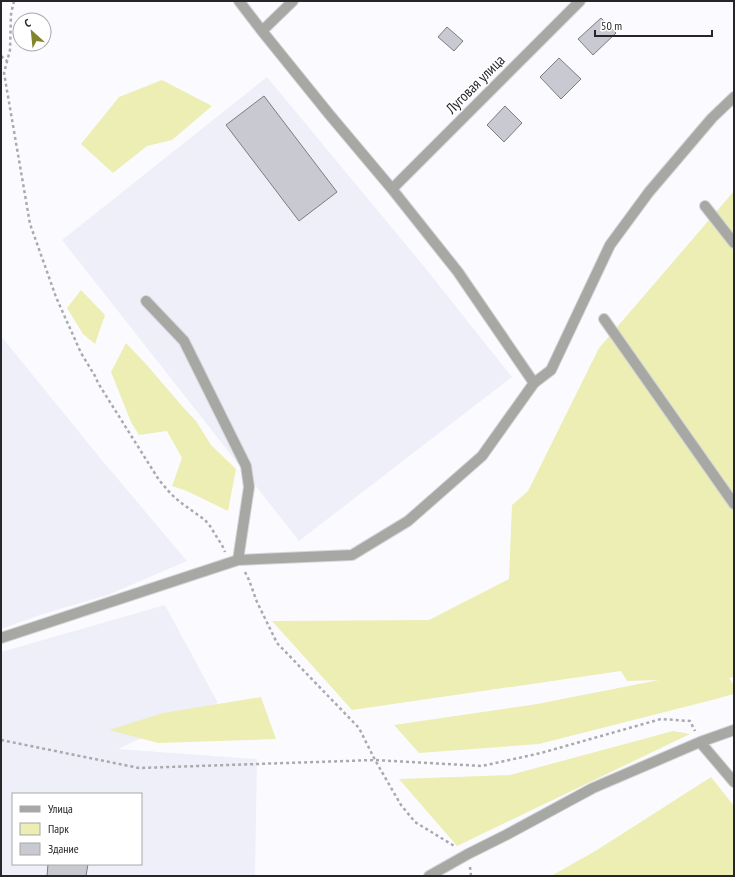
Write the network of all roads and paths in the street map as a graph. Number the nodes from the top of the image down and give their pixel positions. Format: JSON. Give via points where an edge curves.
{"nodes":[{"id":1,"x":14,"y":1,"type":"edge"},
{"id":2,"x":239,"y":1,"type":"edge"},
{"id":3,"x":293,"y":1,"type":"edge"},
{"id":4,"x":580,"y":1,"type":"edge"},
{"id":5,"x":262,"y":31,"type":"junction"},
{"id":6,"x":1,"y":56,"type":"edge"},
{"id":7,"x":7,"y":62,"type":"junction"},
{"id":8,"x":4,"y":73,"type":"junction"},
{"id":9,"x":1,"y":77,"type":"edge"},
{"id":10,"x":734,"y":97,"type":"edge"},
{"id":11,"x":392,"y":189,"type":"junction"},
{"id":12,"x":705,"y":206,"type":"dead end"},
{"id":13,"x":30,"y":224,"type":"dead end"},
{"id":14,"x":734,"y":243,"type":"edge"},
{"id":15,"x":146,"y":301,"type":"dead end"},
{"id":16,"x":604,"y":319,"type":"dead end"},
{"id":17,"x":534,"y":383,"type":"junction"},
{"id":18,"x":734,"y":504,"type":"edge"},
{"id":19,"x":238,"y":560,"type":"junction"},
{"id":20,"x":1,"y":638,"type":"edge"},
{"id":21,"x":734,"y":730,"type":"edge"},
{"id":22,"x":1,"y":740,"type":"edge"},
{"id":23,"x":700,"y":742,"type":"junction"},
{"id":24,"x":734,"y":782,"type":"edge"},
{"id":25,"x":429,"y":876,"type":"edge"}],
"edges":[{"from":1,"to":7,"type":"path"},
{"from":2,"to":5,"type":"street"},
{"from":3,"to":5,"type":"street"},
{"from":4,"to":11,"type":"street","name":"Луговая улица"},
{"from":5,"to":11,"type":"street"},
{"from":6,"to":7,"type":"path"},
{"from":7,"to":8,"type":"path"},
{"from":8,"to":9,"type":"path"},
{"from":8,"to":13,"type":"path"},
{"from":10,"to":17,"type":"street","via":[[712,118],[649,192],[610,245],[551,370]]},
{"from":11,"to":17,"type":"street","via":[[458,272]]},
{"from":12,"to":14,"type":"street"},
{"from":15,"to":19,"type":"street","via":[[184,341],[246,466],[249,487]]},
{"from":16,"to":18,"type":"street"},
{"from":17,"to":19,"type":"street","via":[[482,456],[408,521],[352,555]]},
{"from":19,"to":20,"type":"street"},
{"from":21,"to":23,"type":"street"},
{"from":22,"to":23,"type":"path","via":[[139,768],[375,760],[482,766],[541,753],[661,718],[690,721]]},
{"from":23,"to":24,"type":"street"},
{"from":23,"to":25,"type":"street","via":[[593,788]]}]}
